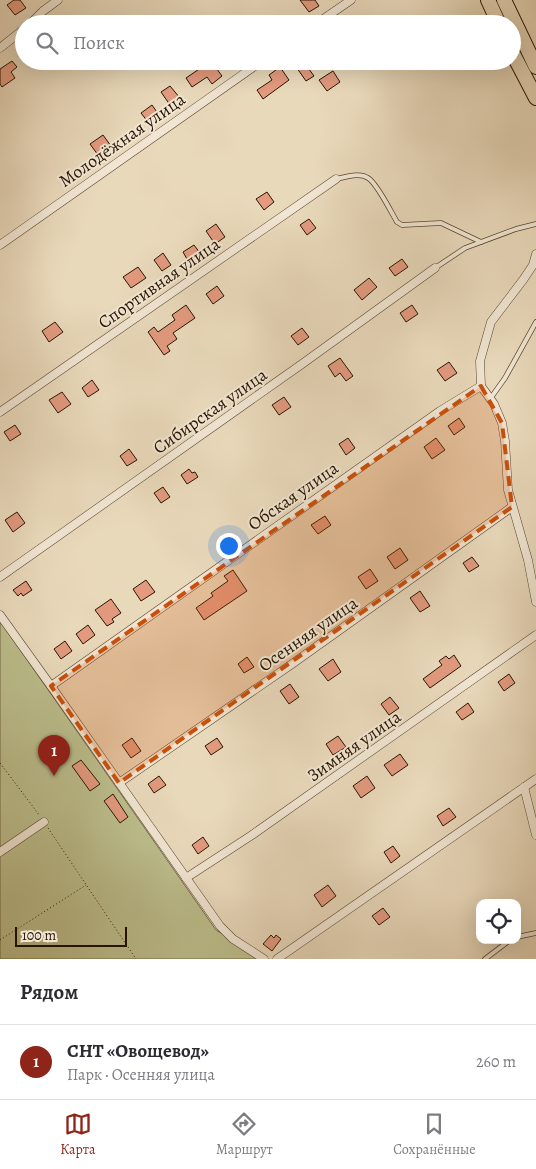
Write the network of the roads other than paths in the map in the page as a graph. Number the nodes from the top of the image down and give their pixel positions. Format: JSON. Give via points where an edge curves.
{"nodes":[{"id":1,"x":58,"y":0,"type":"edge"},
{"id":2,"x":351,"y":0,"type":"edge"},
{"id":3,"x":488,"y":0,"type":"edge"},
{"id":4,"x":504,"y":0,"type":"edge"},
{"id":5,"x":39,"y":15,"type":"edge"},
{"id":6,"x":329,"y":15,"type":"edge"},
{"id":7,"x":495,"y":15,"type":"edge"},
{"id":8,"x":511,"y":15,"type":"edge"},
{"id":9,"x":15,"y":36,"type":"edge"},
{"id":10,"x":521,"y":36,"type":"edge"},
{"id":11,"x":0,"y":48,"type":"edge"},
{"id":12,"x":536,"y":67,"type":"edge"},
{"id":13,"x":521,"y":69,"type":"edge"},
{"id":14,"x":249,"y":70,"type":"edge"},
{"id":15,"x":536,"y":98,"type":"edge"},
{"id":16,"x":336,"y":179,"type":"joint"},
{"id":17,"x":536,"y":224,"type":"edge"},
{"id":18,"x":481,"y":242,"type":"junction"},
{"id":19,"x":0,"y":245,"type":"edge"},
{"id":20,"x":536,"y":254,"type":"edge"},
{"id":21,"x":436,"y":268,"type":"joint"},
{"id":22,"x":536,"y":322,"type":"edge"},
{"id":23,"x":481,"y":386,"type":"junction"},
{"id":24,"x":490,"y":399,"type":"junction"},
{"id":25,"x":0,"y":412,"type":"edge"},
{"id":26,"x":512,"y":507,"type":"junction"},
{"id":27,"x":0,"y":577,"type":"edge"},
{"id":28,"x":536,"y":602,"type":"edge"},
{"id":29,"x":0,"y":615,"type":"edge"},
{"id":30,"x":536,"y":635,"type":"edge"},
{"id":31,"x":51,"y":686,"type":"junction"},
{"id":32,"x":536,"y":779,"type":"edge"},
{"id":33,"x":119,"y":782,"type":"junction"},
{"id":34,"x":524,"y":787,"type":"junction"},
{"id":35,"x":44,"y":822,"type":"road end"},
{"id":36,"x":536,"y":835,"type":"edge"},
{"id":37,"x":0,"y":852,"type":"edge"},
{"id":38,"x":186,"y":878,"type":"junction"},
{"id":39,"x":536,"y":933,"type":"edge"},
{"id":40,"x":521,"y":936,"type":"edge"},
{"id":41,"x":505,"y":944,"type":"edge"},
{"id":42,"x":264,"y":959,"type":"edge"},
{"id":43,"x":277,"y":959,"type":"edge"},
{"id":44,"x":485,"y":959,"type":"edge"}],
"edges":[{"from":1,"to":5,"type":"street"},
{"from":2,"to":6,"type":"street"},
{"from":3,"to":7,"type":"highway"},
{"from":4,"to":8,"type":"highway"},
{"from":9,"to":11,"type":"street"},
{"from":10,"to":12,"type":"highway"},
{"from":13,"to":15,"type":"highway"},
{"from":14,"to":19,"type":"street","name":"Молодёжная улица"},
{"from":16,"to":18,"type":"lane","via":[[359,175],[368,177],[402,225],[441,223]]},
{"from":16,"to":25,"type":"street","name":"Спортивная улица"},
{"from":17,"to":18,"type":"lane"},
{"from":18,"to":21,"type":"lane","via":[[464,248]]},
{"from":20,"to":23,"type":"street","via":[[524,280],[491,322],[480,361]]},
{"from":21,"to":27,"type":"street","name":"Сибирская улица"},
{"from":22,"to":24,"type":"lane"},
{"from":23,"to":24,"type":"street"},
{"from":23,"to":31,"type":"street","name":"Обская улица","via":[[440,411]]},
{"from":24,"to":26,"type":"street","via":[[502,423]]},
{"from":26,"to":28,"type":"street","via":[[528,560]]},
{"from":26,"to":33,"type":"street","name":"Осенняя улица","via":[[292,664]]},
{"from":29,"to":31,"type":"street"},
{"from":30,"to":38,"type":"street","name":"Зимняя улица","via":[[260,830]]},
{"from":31,"to":33,"type":"street"},
{"from":32,"to":34,"type":"street"},
{"from":33,"to":38,"type":"street"},
{"from":34,"to":36,"type":"street"},
{"from":34,"to":43,"type":"street"},
{"from":35,"to":37,"type":"street"},
{"from":38,"to":42,"type":"street","via":[[220,926],[233,939]]},
{"from":39,"to":40,"type":"lane"},
{"from":41,"to":44,"type":"lane"}]}
